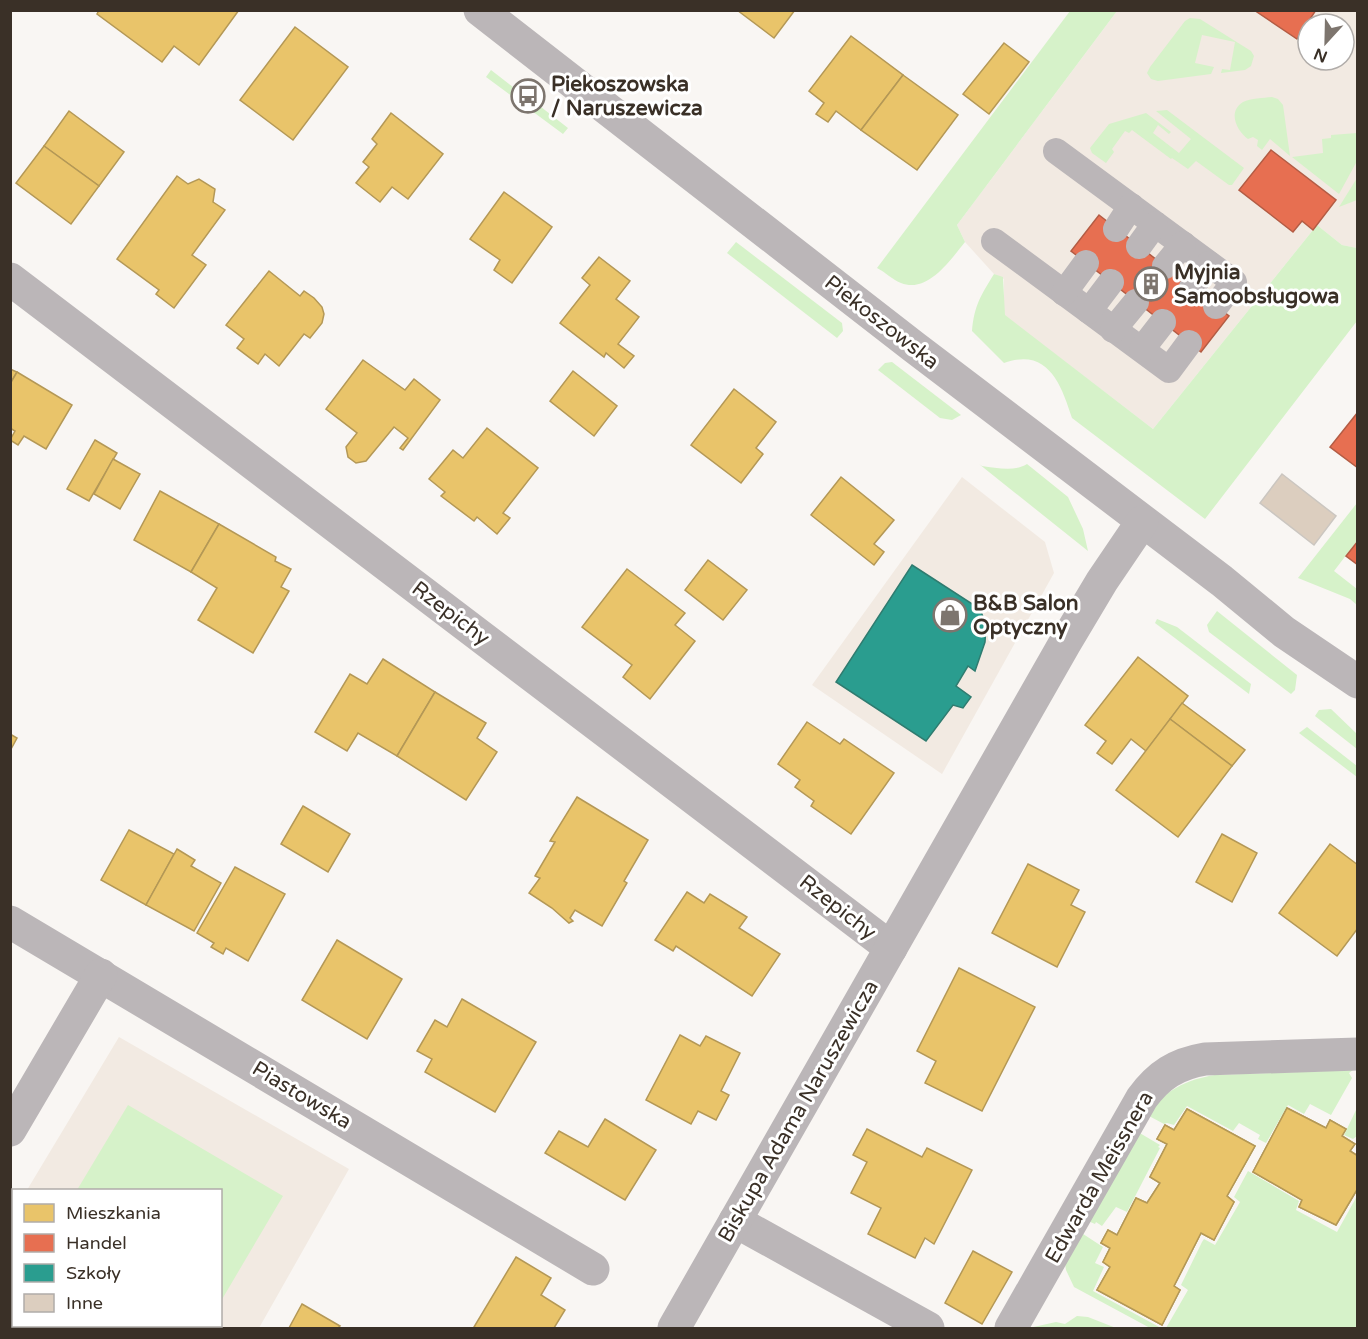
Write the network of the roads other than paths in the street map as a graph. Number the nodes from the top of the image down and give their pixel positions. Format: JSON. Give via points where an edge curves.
{"nodes":[{"id":1,"x":480,"y":10,"type":"edge"},
{"id":2,"x":1056,"y":151,"type":"dead end"},
{"id":3,"x":1131,"y":206,"type":"junction"},
{"id":4,"x":1155,"y":224,"type":"junction"},
{"id":5,"x":1116,"y":229,"type":"dead end"},
{"id":6,"x":994,"y":241,"type":"dead end"},
{"id":7,"x":1183,"y":244,"type":"junction"},
{"id":8,"x":1139,"y":246,"type":"dead end"},
{"id":9,"x":1086,"y":263,"type":"dead end"},
{"id":10,"x":1209,"y":264,"type":"junction"},
{"id":11,"x":1165,"y":266,"type":"dead end"},
{"id":12,"x":10,"y":279,"type":"edge"},
{"id":13,"x":1111,"y":282,"type":"dead end"},
{"id":14,"x":1192,"y":287,"type":"dead end"},
{"id":15,"x":1064,"y":293,"type":"junction"},
{"id":16,"x":1136,"y":302,"type":"dead end"},
{"id":17,"x":1216,"y":306,"type":"dead end"},
{"id":18,"x":1089,"y":311,"type":"junction"},
{"id":19,"x":1163,"y":322,"type":"dead end"},
{"id":20,"x":1113,"y":330,"type":"junction"},
{"id":21,"x":1189,"y":343,"type":"dead end"},
{"id":22,"x":1142,"y":350,"type":"junction"},
{"id":23,"x":1142,"y":522,"type":"junction"},
{"id":24,"x":1284,"y":632,"type":"junction"},
{"id":25,"x":1358,"y":682,"type":"edge"},
{"id":26,"x":1358,"y":704,"type":"edge"},
{"id":27,"x":10,"y":922,"type":"edge"},
{"id":28,"x":891,"y":948,"type":"junction"},
{"id":29,"x":101,"y":975,"type":"junction"},
{"id":30,"x":1358,"y":1053,"type":"edge"},
{"id":31,"x":10,"y":1130,"type":"edge"},
{"id":32,"x":735,"y":1221,"type":"junction"},
{"id":33,"x":593,"y":1269,"type":"dead end"},
{"id":34,"x":674,"y":1329,"type":"edge"},
{"id":35,"x":928,"y":1329,"type":"edge"},
{"id":36,"x":1011,"y":1329,"type":"edge"}],
"edges":[{"from":1,"to":23,"type":"street","name":"Piekoszowska"},
{"from":2,"to":3,"type":"lane"},
{"from":3,"to":4,"type":"lane"},
{"from":3,"to":5,"type":"lane"},
{"from":4,"to":7,"type":"lane"},
{"from":4,"to":8,"type":"lane"},
{"from":6,"to":15,"type":"lane"},
{"from":7,"to":10,"type":"lane"},
{"from":7,"to":11,"type":"lane"},
{"from":9,"to":15,"type":"lane"},
{"from":10,"to":14,"type":"lane"},
{"from":10,"to":17,"type":"lane","via":[[1234,282]]},
{"from":12,"to":28,"type":"street","name":"Rzepichy"},
{"from":13,"to":18,"type":"lane"},
{"from":15,"to":18,"type":"lane"},
{"from":16,"to":20,"type":"lane"},
{"from":18,"to":20,"type":"lane"},
{"from":19,"to":22,"type":"lane"},
{"from":20,"to":22,"type":"lane"},
{"from":21,"to":22,"type":"lane","via":[[1169,370]]},
{"from":23,"to":24,"type":"street","name":"Piekoszowska"},
{"from":23,"to":28,"type":"street","name":"Biskupa Adama Naruszewicza","via":[[1065,643]]},
{"from":24,"to":25,"type":"street","name":"Piekoszowska"},
{"from":24,"to":26,"type":"street","name":"Piekoszowska"},
{"from":27,"to":29,"type":"street","name":"Piastowska"},
{"from":28,"to":32,"type":"street","name":"Biskupa Adama Naruszewicza"},
{"from":29,"to":31,"type":"street"},
{"from":29,"to":33,"type":"street","name":"Piastowska"},
{"from":30,"to":36,"type":"street","name":"Edwarda Meissnera","via":[[1205,1059],[1160,1076],[1142,1098]]},
{"from":32,"to":34,"type":"street","name":"Biskupa Adama Naruszewicza"},
{"from":32,"to":35,"type":"street"}]}
